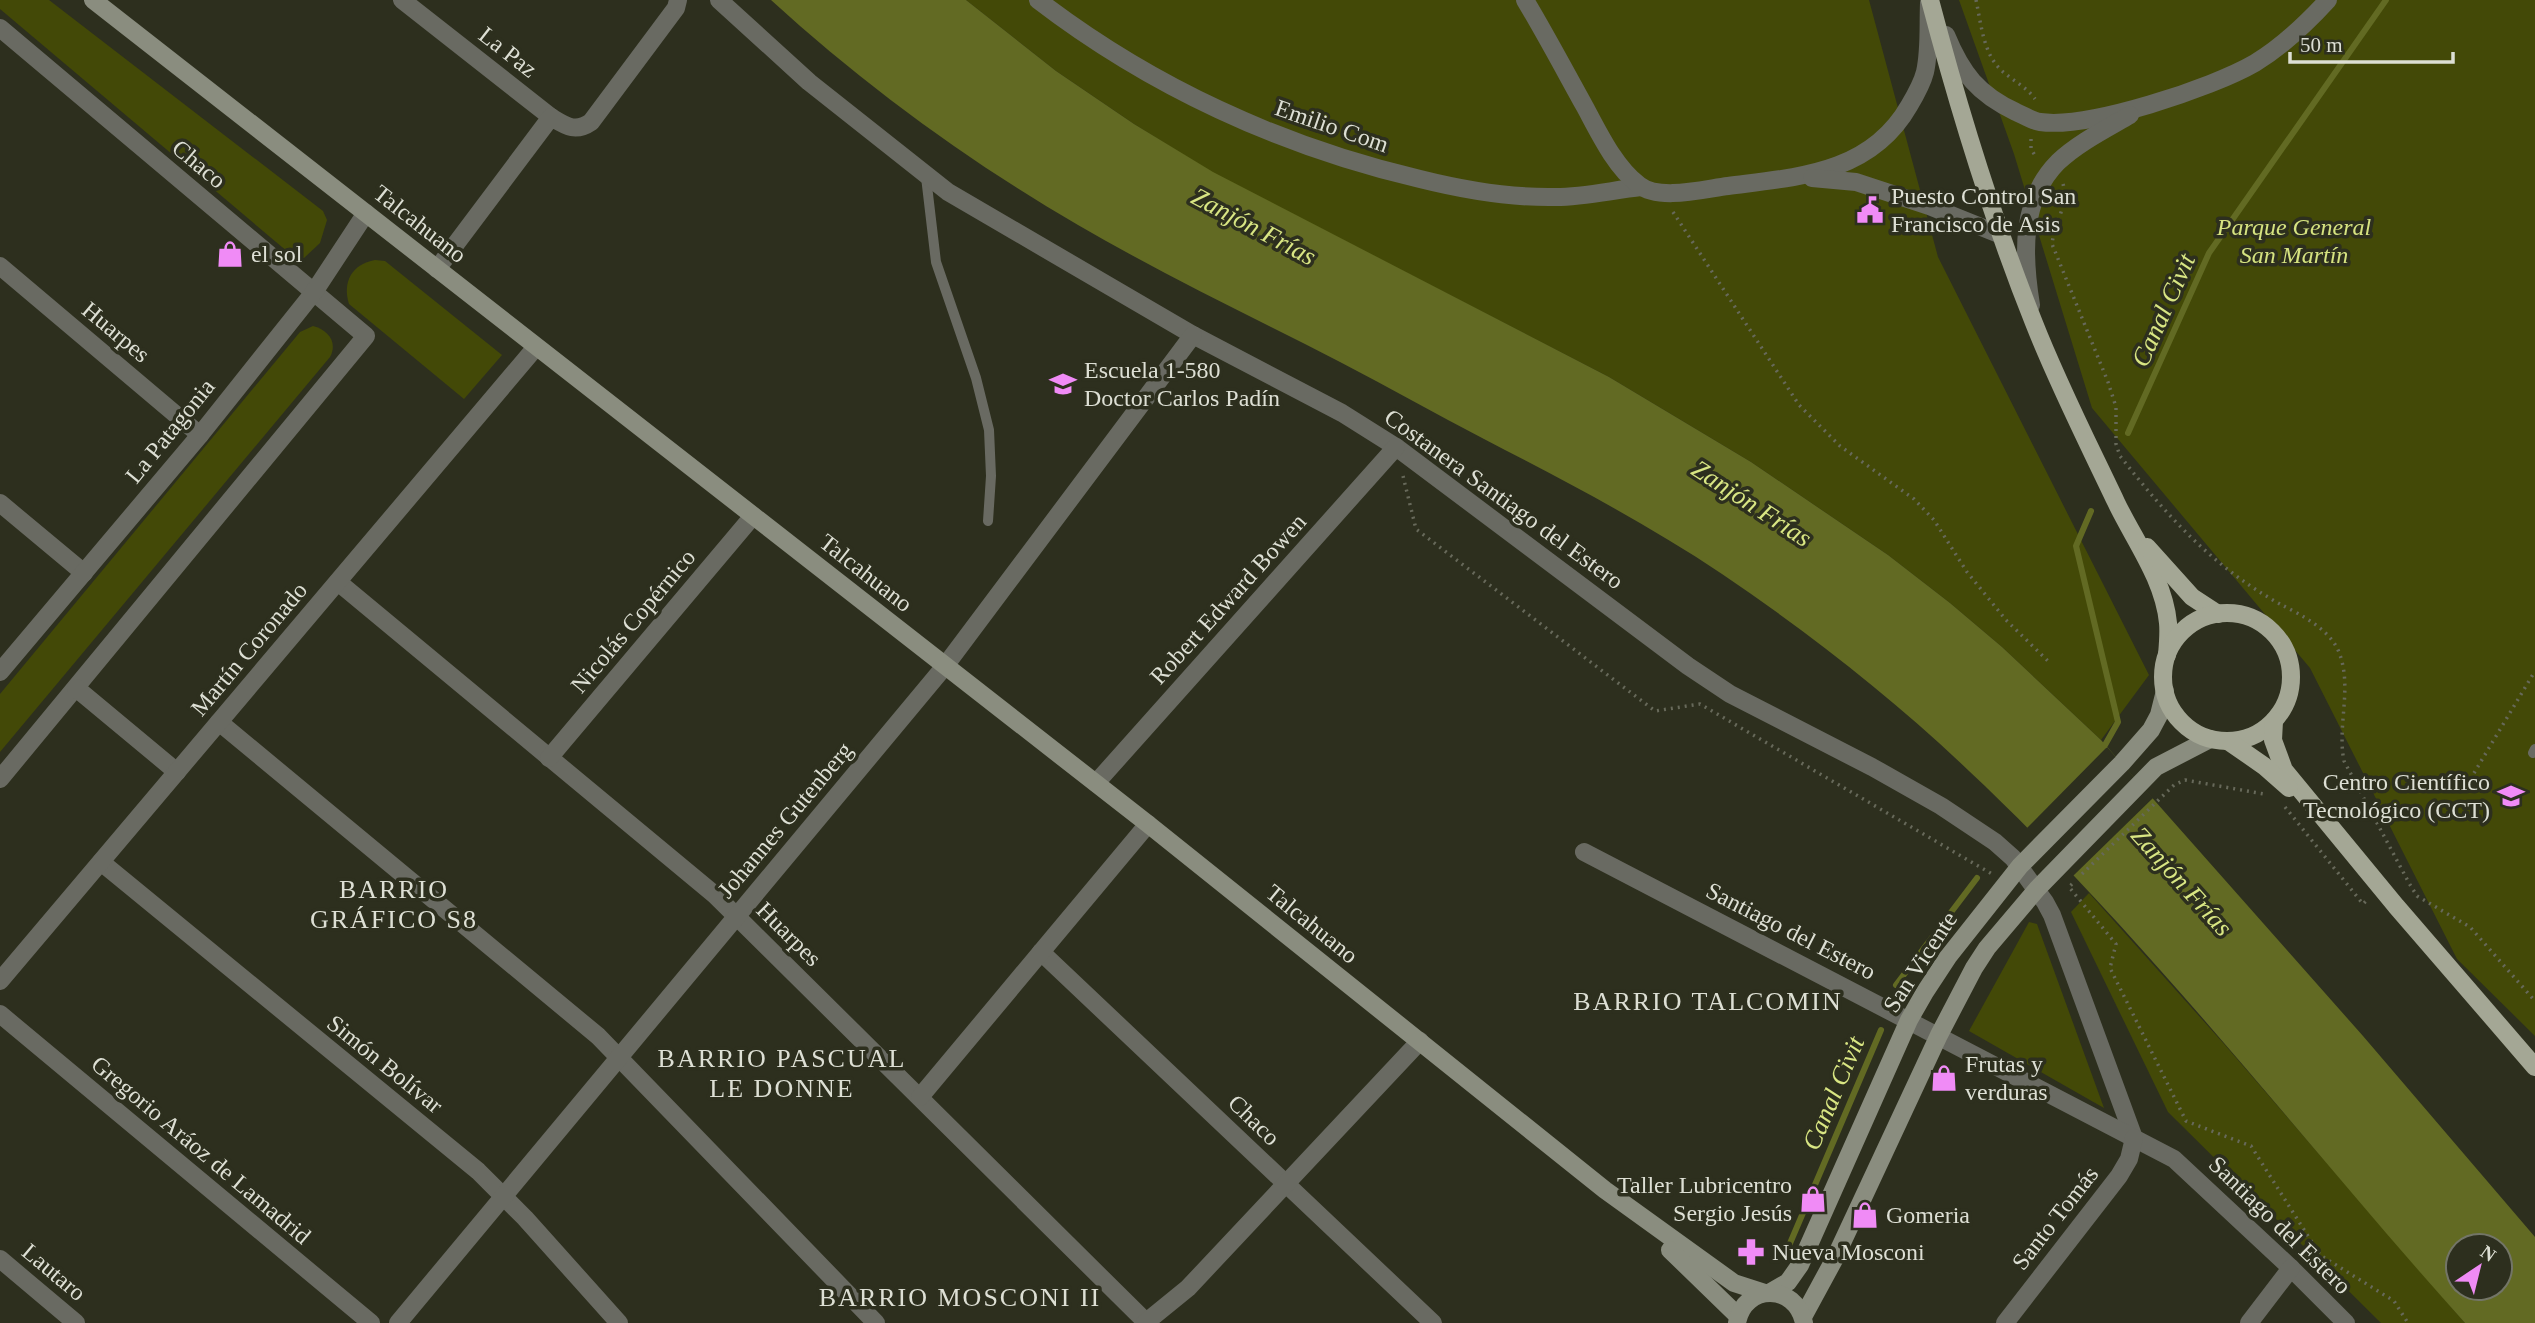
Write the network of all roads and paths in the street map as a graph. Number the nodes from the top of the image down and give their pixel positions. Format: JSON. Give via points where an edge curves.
{"nodes":[{"id":1,"x":93,"y":0,"type":"edge"},
{"id":2,"x":402,"y":0,"type":"edge"},
{"id":3,"x":678,"y":0,"type":"edge"},
{"id":4,"x":719,"y":0,"type":"edge"},
{"id":5,"x":1038,"y":0,"type":"edge"},
{"id":6,"x":1525,"y":0,"type":"edge"},
{"id":7,"x":1930,"y":0,"type":"edge"},
{"id":8,"x":1976,"y":0,"type":"edge"},
{"id":9,"x":2328,"y":0,"type":"edge"},
{"id":10,"x":0,"y":28,"type":"edge"},
{"id":11,"x":2148,"y":105,"type":"junction"},
{"id":12,"x":551,"y":117,"type":"junction"},
{"id":13,"x":2038,"y":122,"type":"junction"},
{"id":14,"x":2052,"y":170,"type":"junction"},
{"id":15,"x":926,"y":177,"type":"junction"},
{"id":16,"x":1798,"y":177,"type":"junction"},
{"id":17,"x":1641,"y":187,"type":"junction"},
{"id":18,"x":1660,"y":192,"type":"junction"},
{"id":19,"x":366,"y":213,"type":"junction"},
{"id":20,"x":2001,"y":235,"type":"junction"},
{"id":21,"x":0,"y":267,"type":"edge"},
{"id":22,"x":437,"y":269,"type":"junction"},
{"id":23,"x":314,"y":292,"type":"junction"},
{"id":24,"x":2035,"y":326,"type":"junction"},
{"id":25,"x":1194,"y":335,"type":"junction"},
{"id":26,"x":536,"y":347,"type":"junction"},
{"id":27,"x":200,"y":435,"type":"junction"},
{"id":28,"x":1395,"y":447,"type":"junction"},
{"id":29,"x":2125,"y":462,"type":"junction"},
{"id":30,"x":2100,"y":468,"type":"junction"},
{"id":31,"x":0,"y":503,"type":"edge"},
{"id":32,"x":753,"y":516,"type":"junction"},
{"id":33,"x":2123,"y":517,"type":"junction"},
{"id":34,"x":988,"y":521,"type":"dead end"},
{"id":35,"x":83,"y":573,"type":"junction"},
{"id":36,"x":338,"y":582,"type":"junction"},
{"id":37,"x":2218,"y":614,"type":"junction"},
{"id":38,"x":2167,"y":655,"type":"junction"},
{"id":39,"x":2048,"y":661,"type":"dead end"},
{"id":40,"x":945,"y":666,"type":"junction"},
{"id":41,"x":2535,"y":671,"type":"edge"},
{"id":42,"x":0,"y":672,"type":"edge"},
{"id":43,"x":76,"y":688,"type":"junction"},
{"id":44,"x":2165,"y":691,"type":"junction"},
{"id":45,"x":2274,"y":721,"type":"junction"},
{"id":46,"x":219,"y":722,"type":"junction"},
{"id":47,"x":2219,"y":740,"type":"junction"},
{"id":48,"x":550,"y":758,"type":"junction"},
{"id":49,"x":177,"y":772,"type":"junction"},
{"id":50,"x":2474,"y":774,"type":"dead end"},
{"id":51,"x":0,"y":779,"type":"edge"},
{"id":52,"x":1096,"y":783,"type":"junction"},
{"id":53,"x":2268,"y":794,"type":"dead end"},
{"id":54,"x":2282,"y":803,"type":"dead end"},
{"id":55,"x":2324,"y":817,"type":"junction"},
{"id":56,"x":1148,"y":824,"type":"junction"},
{"id":57,"x":1584,"y":852,"type":"dead end"},
{"id":58,"x":101,"y":862,"type":"junction"},
{"id":59,"x":2020,"y":866,"type":"junction"},
{"id":60,"x":2003,"y":887,"type":"junction"},
{"id":61,"x":2069,"y":887,"type":"junction"},
{"id":62,"x":2382,"y":888,"type":"junction"},
{"id":63,"x":2037,"y":889,"type":"junction"},
{"id":64,"x":2052,"y":915,"type":"junction"},
{"id":65,"x":737,"y":917,"type":"junction"},
{"id":66,"x":1041,"y":951,"type":"junction"},
{"id":67,"x":0,"y":981,"type":"edge"},
{"id":68,"x":2535,"y":1002,"type":"edge"},
{"id":69,"x":0,"y":1014,"type":"edge"},
{"id":70,"x":1909,"y":1020,"type":"junction"},
{"id":71,"x":1939,"y":1035,"type":"junction"},
{"id":72,"x":1420,"y":1041,"type":"junction"},
{"id":73,"x":619,"y":1058,"type":"junction"},
{"id":74,"x":2535,"y":1068,"type":"edge"},
{"id":75,"x":920,"y":1097,"type":"junction"},
{"id":76,"x":2134,"y":1138,"type":"junction"},
{"id":77,"x":1286,"y":1185,"type":"junction"},
{"id":78,"x":1605,"y":1190,"type":"junction"},
{"id":79,"x":504,"y":1196,"type":"junction"},
{"id":80,"x":0,"y":1259,"type":"edge"},
{"id":81,"x":2291,"y":1268,"type":"junction"},
{"id":82,"x":1767,"y":1293,"type":"junction"},
{"id":83,"x":1737,"y":1321,"type":"edge"},
{"id":84,"x":1804,"y":1321,"type":"edge"},
{"id":85,"x":76,"y":1323,"type":"edge"},
{"id":86,"x":371,"y":1323,"type":"edge"},
{"id":87,"x":398,"y":1323,"type":"edge"},
{"id":88,"x":619,"y":1323,"type":"edge"},
{"id":89,"x":876,"y":1323,"type":"edge"},
{"id":90,"x":1146,"y":1323,"type":"edge"},
{"id":91,"x":1433,"y":1323,"type":"edge"},
{"id":92,"x":2005,"y":1323,"type":"edge"},
{"id":93,"x":2249,"y":1323,"type":"edge"},
{"id":94,"x":2346,"y":1323,"type":"edge"},
{"id":95,"x":2408,"y":1323,"type":"edge"}],
"edges":[{"from":1,"to":19,"type":"street","name":"Talcahuano"},
{"from":2,"to":12,"type":"street","name":"La Paz"},
{"from":3,"to":12,"type":"street","via":[[591,122],[569,128]]},
{"from":4,"to":15,"type":"street","name":"Costanera Santiago del Estero"},
{"from":5,"to":17,"type":"street","name":"Emilio Com","via":[[1130,63],[1194,98],[1303,146],[1474,192],[1557,197]]},
{"from":6,"to":17,"type":"street","via":[[1598,131]]},
{"from":7,"to":13,"type":"street","via":[[1969,79],[1987,96]]},
{"from":7,"to":16,"type":"street","via":[[1924,74],[1903,117],[1869,151],[1833,168]]},
{"from":7,"to":20,"type":"main road","via":[[1956,100]]},
{"from":8,"to":13,"type":"path","via":[[1990,57],[2031,92],[2037,101]]},
{"from":9,"to":11,"type":"street","via":[[2287,40],[2254,63]]},
{"from":10,"to":23,"type":"street","name":"Chaco"},
{"from":11,"to":13,"type":"street","via":[[2070,122]]},
{"from":11,"to":14,"type":"street","via":[[2093,137]]},
{"from":12,"to":22,"type":"street"},
{"from":13,"to":14,"type":"path","via":[[2031,149]]},
{"from":14,"to":24,"type":"street","via":[[2035,194],[2028,218],[2027,279]]},
{"from":14,"to":29,"type":"path","via":[[2065,191],[2052,244],[2108,382],[2116,407],[2116,444]]},
{"from":15,"to":25,"type":"street","name":"Costanera Santiago del Estero"},
{"from":15,"to":34,"type":"lane","via":[[936,262],[989,430]]},
{"from":16,"to":18,"type":"street"},
{"from":16,"to":20,"type":"street","via":[[1856,181]]},
{"from":17,"to":18,"type":"street"},
{"from":18,"to":39,"type":"path","via":[[1799,405],[1840,446],[1914,499],[2006,620]]},
{"from":19,"to":22,"type":"street","name":"Talcahuano"},
{"from":19,"to":23,"type":"street","name":"La Patagonia"},
{"from":20,"to":24,"type":"main road"},
{"from":21,"to":27,"type":"street","name":"Huarpes"},
{"from":22,"to":26,"type":"street","name":"Talcahuano"},
{"from":23,"to":27,"type":"street","name":"La Patagonia"},
{"from":23,"to":43,"type":"street","name":"Chaco","via":[[366,336]]},
{"from":24,"to":30,"type":"main road"},
{"from":25,"to":28,"type":"street","name":"Costanera Santiago del Estero","via":[[1342,413]]},
{"from":25,"to":40,"type":"street","name":"Johannes Gutenberg"},
{"from":26,"to":32,"type":"street","name":"Talcahuano"},
{"from":26,"to":36,"type":"street","name":"Martín Coronado"},
{"from":27,"to":35,"type":"street","name":"La Patagonia"},
{"from":28,"to":52,"type":"street","name":"Robert Edward Bowen"},
{"from":28,"to":59,"type":"street","name":"Costanera Santiago del Estero","via":[[1688,666],[1730,694],[1941,806],[1995,842]]},
{"from":28,"to":60,"type":"path","via":[[1416,529],[1655,711],[1700,704],[1988,872]]},
{"from":29,"to":30,"type":"path"},
{"from":29,"to":68,"type":"path","via":[[2197,545],[2247,585],[2306,618],[2327,636],[2340,654],[2344,681],[2340,745],[2344,761],[2409,883],[2417,895],[2470,927]]},
{"from":30,"to":33,"type":"main road"},
{"from":31,"to":35,"type":"street"},
{"from":32,"to":40,"type":"street","name":"Talcahuano"},
{"from":32,"to":48,"type":"street","name":"Nicolás Copérnico"},
{"from":33,"to":37,"type":"main road","via":[[2172,577]]},
{"from":33,"to":38,"type":"main road","via":[[2165,605]]},
{"from":35,"to":42,"type":"street","name":"La Patagonia"},
{"from":36,"to":46,"type":"street","name":"Martín Coronado"},
{"from":36,"to":48,"type":"street","name":"Huarpes"},
{"from":37,"to":38,"type":"main road","via":[[2187,627]]},
{"from":37,"to":45,"type":"main road","via":[[2238,614],[2257,621],[2284,648],[2291,686]]},
{"from":38,"to":44,"type":"main road"},
{"from":40,"to":52,"type":"street","name":"Talcahuano"},
{"from":40,"to":65,"type":"street","name":"Johannes Gutenberg"},
{"from":41,"to":50,"type":"path"},
{"from":43,"to":49,"type":"street"},
{"from":43,"to":51,"type":"street"},
{"from":44,"to":47,"type":"main road","via":[[2181,721],[2194,732]]},
{"from":44,"to":59,"type":"street","name":"San Vicente","via":[[2151,730]]},
{"from":45,"to":47,"type":"main road","via":[[2246,738]]},
{"from":45,"to":55,"type":"main road","via":[[2273,740],[2284,770]]},
{"from":46,"to":49,"type":"street","name":"Martín Coronado"},
{"from":46,"to":73,"type":"street"},
{"from":47,"to":55,"type":"main road","via":[[2264,766]]},
{"from":47,"to":63,"type":"street","name":"San Vicente","via":[[2164,761]]},
{"from":48,"to":65,"type":"street","name":"Huarpes"},
{"from":49,"to":58,"type":"street","name":"Martín Coronado"},
{"from":52,"to":56,"type":"street","name":"Talcahuano"},
{"from":53,"to":61,"type":"path","via":[[2185,780],[2174,785]]},
{"from":54,"to":62,"type":"path","via":[[2363,904]]},
{"from":55,"to":62,"type":"main road"},
{"from":56,"to":66,"type":"street"},
{"from":56,"to":72,"type":"street","name":"Talcahuano"},
{"from":57,"to":70,"type":"street","name":"Santiago del Estero"},
{"from":58,"to":67,"type":"street","name":"Martín Coronado"},
{"from":58,"to":79,"type":"street","name":"Simón Bolívar"},
{"from":59,"to":60,"type":"street","name":"San Vicente"},
{"from":59,"to":63,"type":"street","name":"Costanera Santiago del Estero"},
{"from":60,"to":70,"type":"street","name":"San Vicente","via":[[1948,957]]},
{"from":61,"to":64,"type":"path"},
{"from":61,"to":95,"type":"path","via":[[2116,944],[2110,968],[2186,1121],[2251,1146],[2320,1255],[2394,1301]]},
{"from":62,"to":74,"type":"main road"},
{"from":63,"to":64,"type":"street","name":"Costanera Santiago del Estero"},
{"from":63,"to":71,"type":"street","name":"San Vicente","via":[[1980,958]]},
{"from":64,"to":76,"type":"street","name":"Costanera Santiago del Estero"},
{"from":65,"to":73,"type":"street","name":"Johannes Gutenberg"},
{"from":65,"to":75,"type":"street","name":"Huarpes"},
{"from":66,"to":75,"type":"street"},
{"from":66,"to":77,"type":"street","name":"Chaco"},
{"from":69,"to":86,"type":"street","name":"Gregorio Aráoz de Lamadrid"},
{"from":70,"to":71,"type":"street","name":"Santiago del Estero"},
{"from":70,"to":82,"type":"street","name":"San Vicente","via":[[1800,1265],[1788,1282]]},
{"from":71,"to":76,"type":"street","name":"Santiago del Estero"},
{"from":71,"to":84,"type":"street","name":"San Vicente"},
{"from":72,"to":77,"type":"street"},
{"from":72,"to":78,"type":"street","name":"Talcahuano"},
{"from":73,"to":79,"type":"street","name":"Johannes Gutenberg"},
{"from":73,"to":89,"type":"street"},
{"from":75,"to":90,"type":"street","name":"Huarpes"},
{"from":76,"to":81,"type":"street","name":"Santiago del Estero","via":[[2185,1167]]},
{"from":76,"to":92,"type":"street","name":"Santo Tomás","via":[[2119,1177]]},
{"from":77,"to":90,"type":"street","via":[[1188,1288]]},
{"from":77,"to":91,"type":"street","name":"Chaco"},
{"from":78,"to":82,"type":"street","name":"Talcahuano","via":[[1734,1283]]},
{"from":78,"to":83,"type":"street","name":"Talcahuano"},
{"from":79,"to":87,"type":"street","name":"Johannes Gutenberg"},
{"from":79,"to":88,"type":"street","name":"Simón Bolívar"},
{"from":80,"to":85,"type":"street","name":"Lautaro"},
{"from":81,"to":93,"type":"street"},
{"from":81,"to":94,"type":"street","name":"Santiago del Estero"},
{"from":82,"to":83,"type":"street","name":"San Vicente","via":[[1749,1301]]},
{"from":82,"to":84,"type":"street","name":"Talcahuano","via":[[1790,1299]]}]}
